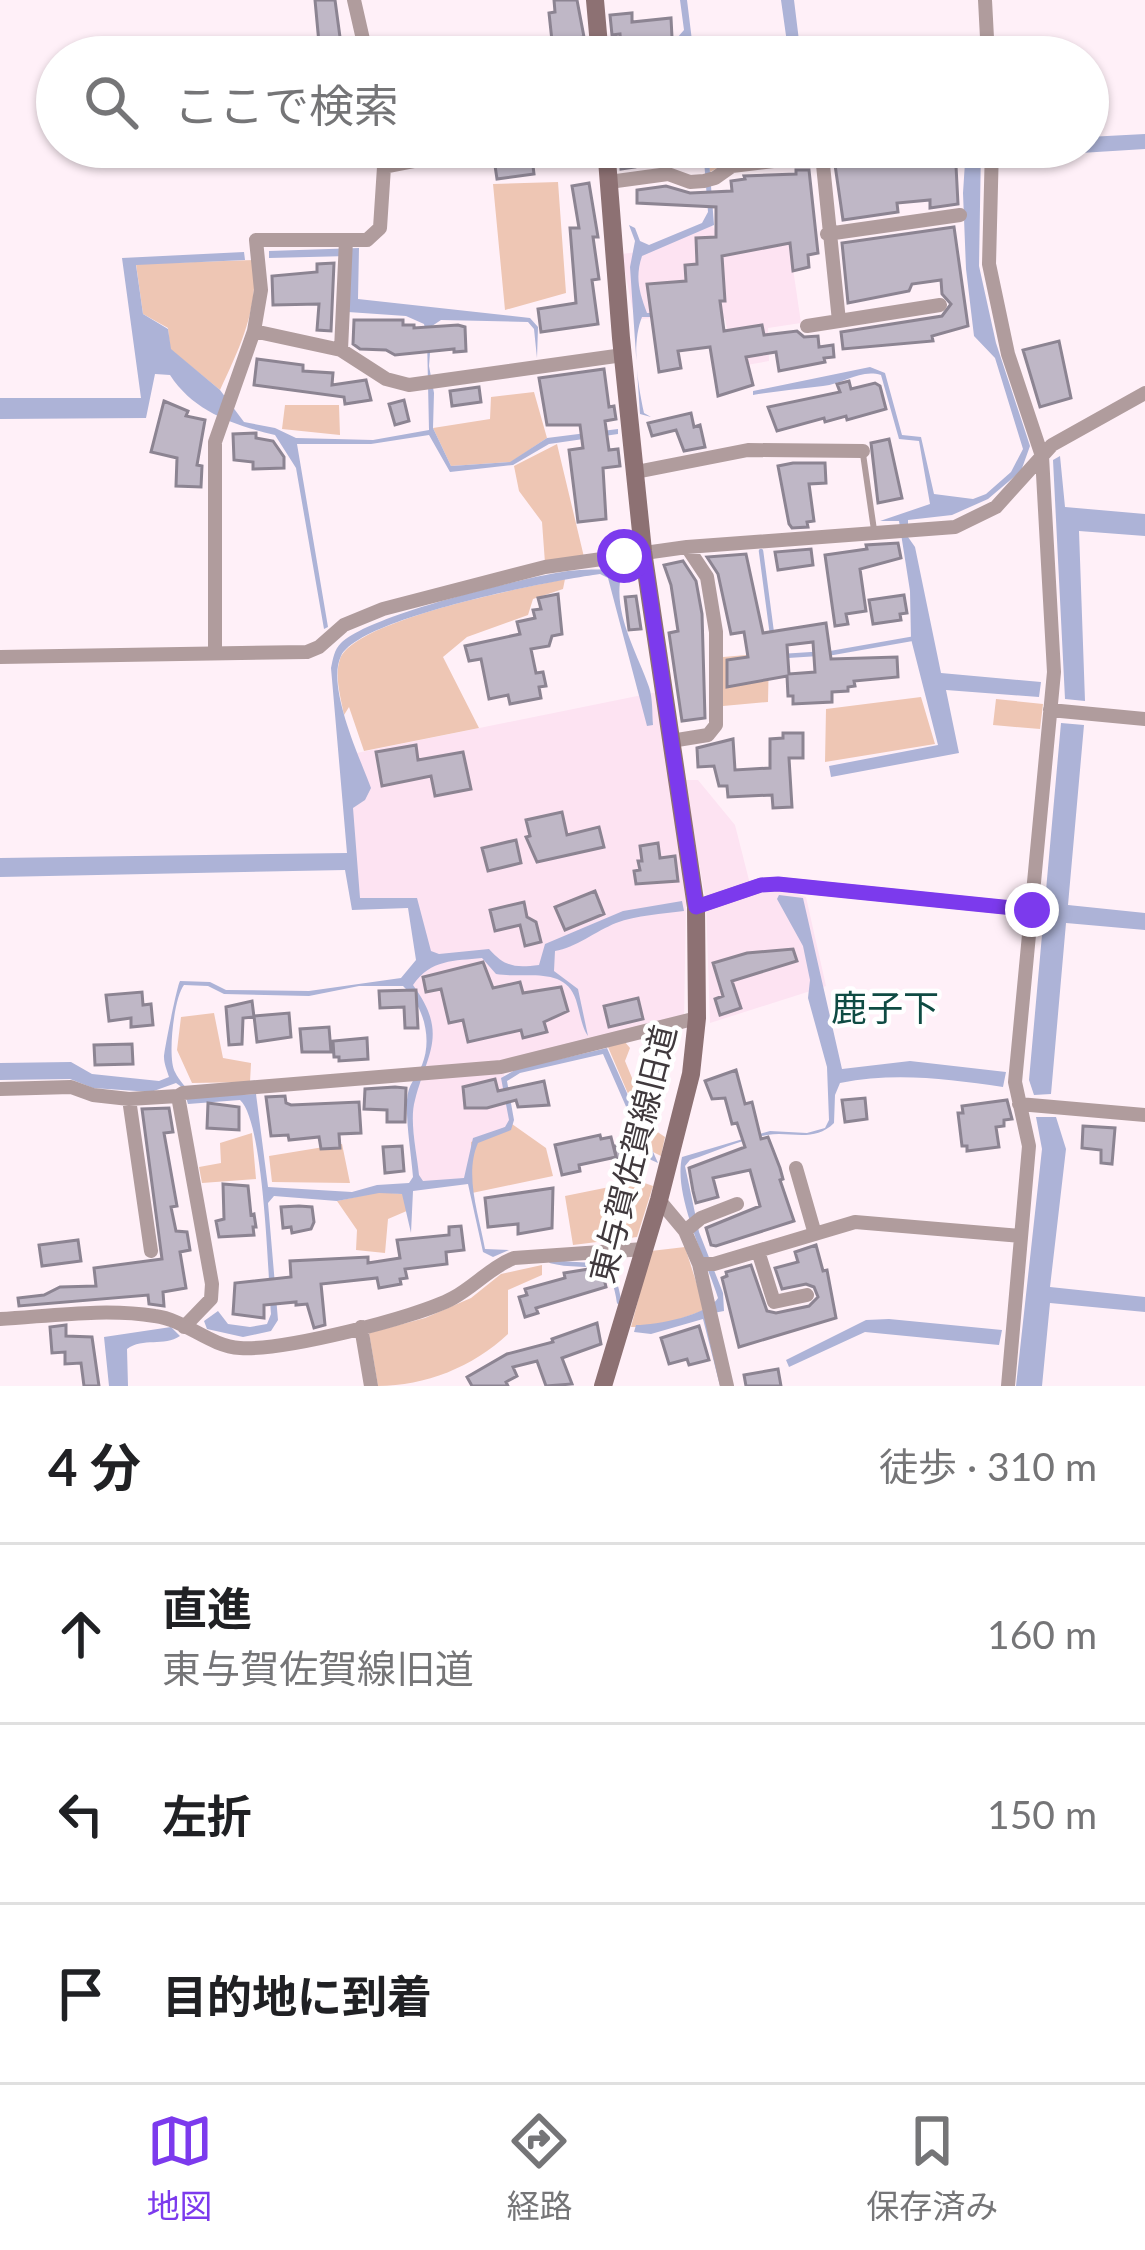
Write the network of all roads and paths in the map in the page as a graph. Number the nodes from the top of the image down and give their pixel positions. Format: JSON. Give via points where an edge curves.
{"nodes":[{"id":1,"x":354,"y":0,"type":"edge"},
{"id":2,"x":596,"y":0,"type":"edge"},
{"id":3,"x":985,"y":0,"type":"edge"},
{"id":4,"x":362,"y":36,"type":"edge"},
{"id":5,"x":599,"y":36,"type":"edge"},
{"id":6,"x":987,"y":36,"type":"edge"},
{"id":7,"x":384,"y":168,"type":"edge"},
{"id":8,"x":608,"y":168,"type":"edge"},
{"id":9,"x":729,"y":168,"type":"edge"},
{"id":10,"x":825,"y":168,"type":"edge"},
{"id":11,"x":991,"y":168,"type":"edge"},
{"id":12,"x":609,"y":182,"type":"junction"},
{"id":13,"x":960,"y":215,"type":"dead end"},
{"id":14,"x":827,"y":235,"type":"junction"},
{"id":15,"x":346,"y":248,"type":"junction"},
{"id":16,"x":940,"y":305,"type":"dead end"},
{"id":17,"x":839,"y":321,"type":"junction"},
{"id":18,"x":807,"y":326,"type":"dead end"},
{"id":19,"x":254,"y":331,"type":"junction"},
{"id":20,"x":341,"y":350,"type":"junction"},
{"id":21,"x":623,"y":355,"type":"junction"},
{"id":22,"x":1145,"y":393,"type":"edge"},
{"id":23,"x":863,"y":451,"type":"joint"},
{"id":24,"x":1042,"y":456,"type":"junction"},
{"id":25,"x":636,"y":472,"type":"junction"},
{"id":26,"x":874,"y":531,"type":"junction"},
{"id":27,"x":688,"y":547,"type":"junction"},
{"id":28,"x":643,"y":551,"type":"junction"},
{"id":29,"x":215,"y":651,"type":"junction"},
{"id":30,"x":0,"y":657,"type":"edge"},
{"id":31,"x":1050,"y":710,"type":"junction"},
{"id":32,"x":1145,"y":719,"type":"edge"},
{"id":33,"x":671,"y":741,"type":"junction"},
{"id":34,"x":696,"y":907,"type":"junction"},
{"id":35,"x":1032,"y":910,"type":"junction"},
{"id":36,"x":698,"y":1018,"type":"junction"},
{"id":37,"x":0,"y":1089,"type":"edge"},
{"id":38,"x":184,"y":1093,"type":"junction"},
{"id":39,"x":129,"y":1099,"type":"junction"},
{"id":40,"x":1019,"y":1104,"type":"junction"},
{"id":41,"x":1145,"y":1115,"type":"edge"},
{"id":42,"x":796,"y":1168,"type":"dead end"},
{"id":43,"x":659,"y":1200,"type":"junction"},
{"id":44,"x":737,"y":1204,"type":"dead end"},
{"id":45,"x":691,"y":1226,"type":"junction"},
{"id":46,"x":815,"y":1234,"type":"junction"},
{"id":47,"x":1021,"y":1236,"type":"junction"},
{"id":48,"x":644,"y":1249,"type":"junction"},
{"id":49,"x":151,"y":1251,"type":"dead end"},
{"id":50,"x":758,"y":1251,"type":"junction"},
{"id":51,"x":705,"y":1264,"type":"junction"},
{"id":52,"x":807,"y":1294,"type":"dead end"},
{"id":53,"x":0,"y":1319,"type":"edge"},
{"id":54,"x":184,"y":1327,"type":"junction"},
{"id":55,"x":361,"y":1327,"type":"junction"},
{"id":56,"x":371,"y":1386,"type":"edge"},
{"id":57,"x":603,"y":1386,"type":"edge"},
{"id":58,"x":727,"y":1386,"type":"edge"},
{"id":59,"x":1008,"y":1386,"type":"edge"}],
"edges":[{"from":1,"to":4,"type":"street"},
{"from":2,"to":5,"type":"main road"},
{"from":3,"to":6,"type":"street"},
{"from":7,"to":15,"type":"street","via":[[380,228]]},
{"from":8,"to":12,"type":"main road","name":"東与賀佐賀線旧道"},
{"from":9,"to":12,"type":"street","via":[[710,180],[668,174]]},
{"from":10,"to":14,"type":"street"},
{"from":11,"to":24,"type":"street","via":[[989,264]]},
{"from":12,"to":21,"type":"main road","name":"東与賀佐賀線旧道"},
{"from":13,"to":14,"type":"street"},
{"from":14,"to":17,"type":"street"},
{"from":15,"to":19,"type":"street","via":[[256,240],[261,290]]},
{"from":15,"to":20,"type":"street"},
{"from":16,"to":17,"type":"street"},
{"from":17,"to":18,"type":"street"},
{"from":19,"to":20,"type":"street"},
{"from":19,"to":29,"type":"street","via":[[220,420]]},
{"from":20,"to":21,"type":"street","via":[[409,385]]},
{"from":21,"to":25,"type":"main road","name":"東与賀佐賀線旧道"},
{"from":22,"to":24,"type":"street"},
{"from":23,"to":25,"type":"street","via":[[748,450]]},
{"from":23,"to":26,"type":"lane"},
{"from":24,"to":26,"type":"street","via":[[980,517],[941,530]]},
{"from":24,"to":31,"type":"street"},
{"from":25,"to":28,"type":"main road","name":"東与賀佐賀線旧道"},
{"from":26,"to":27,"type":"street"},
{"from":27,"to":28,"type":"street"},
{"from":27,"to":33,"type":"street","via":[[707,577],[716,632],[716,725],[708,735]]},
{"from":28,"to":29,"type":"street","via":[[383,609],[307,652]]},
{"from":28,"to":33,"type":"main road","name":"東与賀佐賀線旧道"},
{"from":29,"to":30,"type":"street"},
{"from":31,"to":32,"type":"street"},
{"from":31,"to":35,"type":"street"},
{"from":33,"to":34,"type":"main road","name":"東与賀佐賀線旧道"},
{"from":34,"to":35,"type":"street","via":[[778,884]]},
{"from":34,"to":36,"type":"main road","name":"東与賀佐賀線旧道"},
{"from":35,"to":40,"type":"street"},
{"from":36,"to":38,"type":"street","via":[[502,1067]]},
{"from":36,"to":43,"type":"main road","name":"東与賀佐賀線旧道"},
{"from":37,"to":39,"type":"street","via":[[71,1087]]},
{"from":38,"to":39,"type":"street"},
{"from":38,"to":54,"type":"street","via":[[212,1284],[211,1299]]},
{"from":39,"to":49,"type":"street"},
{"from":40,"to":41,"type":"street"},
{"from":40,"to":47,"type":"street","via":[[1029,1146]]},
{"from":42,"to":46,"type":"street"},
{"from":43,"to":45,"type":"street"},
{"from":43,"to":48,"type":"main road","name":"東与賀佐賀線旧道"},
{"from":44,"to":45,"type":"street"},
{"from":45,"to":51,"type":"street"},
{"from":46,"to":47,"type":"street","via":[[870,1222]]},
{"from":46,"to":50,"type":"street"},
{"from":47,"to":59,"type":"street"},
{"from":48,"to":55,"type":"street","via":[[514,1258],[455,1297]]},
{"from":48,"to":57,"type":"main road","name":"東与賀佐賀線旧道"},
{"from":50,"to":51,"type":"street"},
{"from":50,"to":52,"type":"street","via":[[774,1302]]},
{"from":51,"to":58,"type":"street"},
{"from":53,"to":54,"type":"street","via":[[112,1313],[160,1316]]},
{"from":54,"to":55,"type":"street","via":[[242,1348]]},
{"from":55,"to":56,"type":"street"}]}
